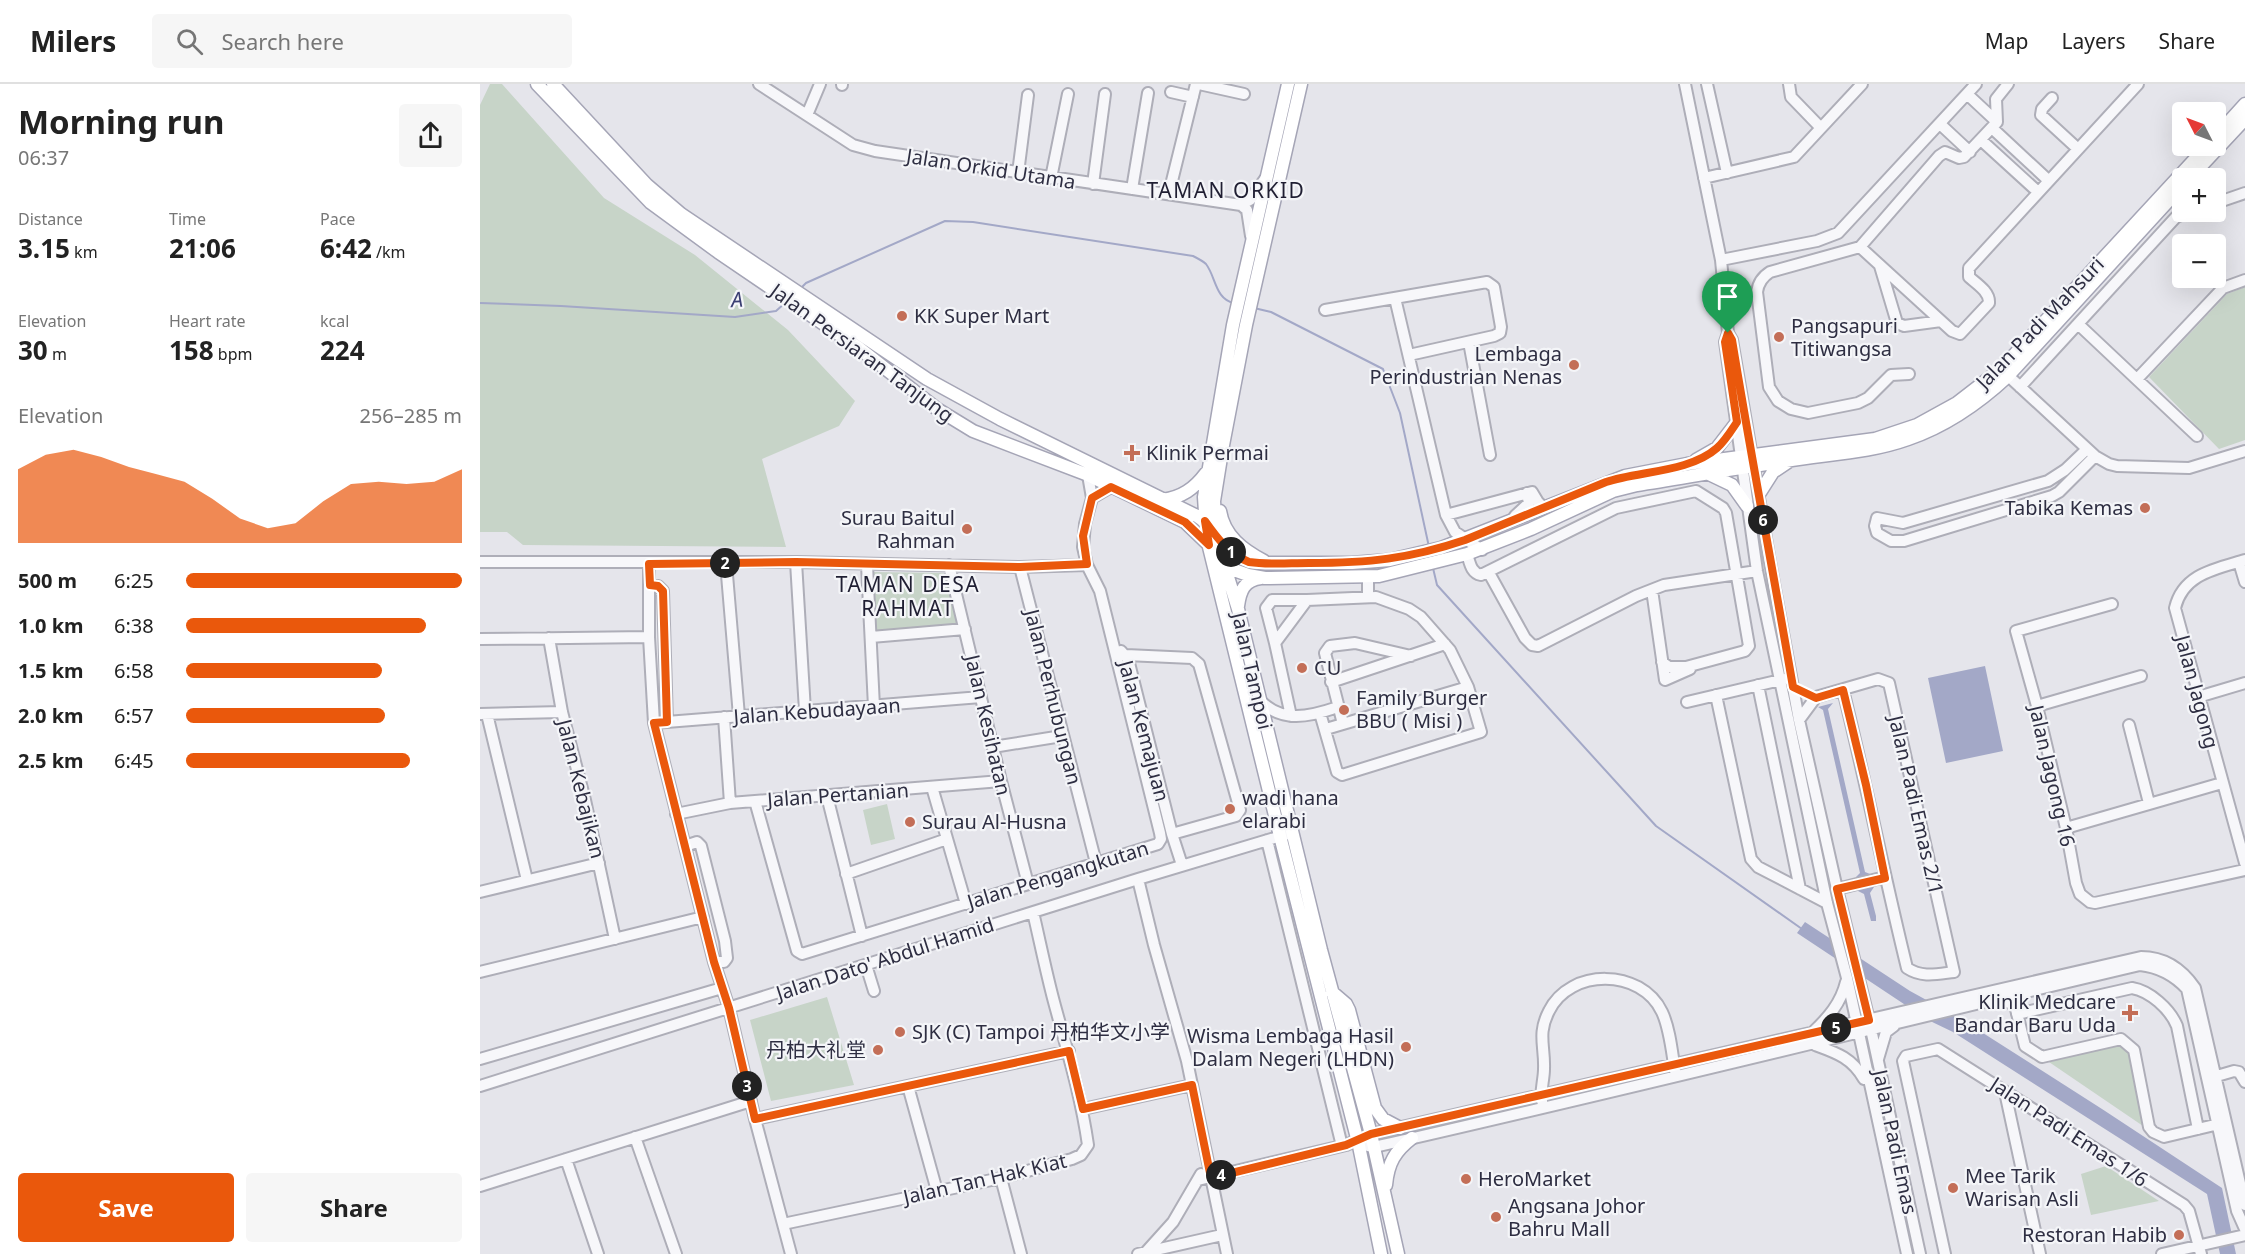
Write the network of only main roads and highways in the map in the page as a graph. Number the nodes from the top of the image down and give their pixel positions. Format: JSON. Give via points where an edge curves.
{"nodes":[{"id":1,"x":537,"y":84,"type":"edge"},
{"id":2,"x":553,"y":84,"type":"edge"},
{"id":3,"x":1288,"y":84,"type":"edge"},
{"id":4,"x":1301,"y":84,"type":"edge"},
{"id":5,"x":2245,"y":104,"type":"edge"},
{"id":6,"x":2245,"y":118,"type":"edge"},
{"id":7,"x":2226,"y":125,"type":"edge"},
{"id":8,"x":2198,"y":156,"type":"edge"},
{"id":9,"x":2199,"y":168,"type":"edge"},
{"id":10,"x":2172,"y":196,"type":"edge"},
{"id":11,"x":2004,"y":372,"type":"junction"},
{"id":12,"x":965,"y":400,"type":"junction"},
{"id":13,"x":954,"y":421,"type":"junction"},
{"id":14,"x":1737,"y":422,"type":"road end"},
{"id":15,"x":1223,"y":445,"type":"junction"},
{"id":16,"x":1791,"y":460,"type":"junction"},
{"id":17,"x":1747,"y":461,"type":"junction"},
{"id":18,"x":1687,"y":464,"type":"junction"},
{"id":19,"x":1207,"y":472,"type":"junction"},
{"id":20,"x":1708,"y":474,"type":"junction"},
{"id":21,"x":1759,"y":495,"type":"road end"},
{"id":22,"x":1163,"y":500,"type":"junction"},
{"id":23,"x":1747,"y":506,"type":"road end"},
{"id":24,"x":1168,"y":515,"type":"junction"},
{"id":25,"x":1205,"y":521,"type":"junction"},
{"id":26,"x":1213,"y":541,"type":"junction"},
{"id":27,"x":1441,"y":554,"type":"junction"},
{"id":28,"x":1414,"y":561,"type":"junction"},
{"id":29,"x":1269,"y":563,"type":"junction"},
{"id":30,"x":1224,"y":564,"type":"junction"},
{"id":31,"x":1215,"y":576,"type":"junction"},
{"id":32,"x":1265,"y":578,"type":"junction"},
{"id":33,"x":1238,"y":609,"type":"junction"},
{"id":34,"x":1279,"y":836,"type":"junction"},
{"id":35,"x":1332,"y":992,"type":"junction"},
{"id":36,"x":1400,"y":1128,"type":"road end"},
{"id":37,"x":1412,"y":1138,"type":"road end"},
{"id":38,"x":1384,"y":1195,"type":"junction"},
{"id":39,"x":1381,"y":1254,"type":"edge"},
{"id":40,"x":1398,"y":1254,"type":"edge"}],
"edges":[{"from":1,"to":13,"type":"main road","name":"Jalan Persiaran Tanjung","via":[[651,203],[859,348]]},
{"from":2,"to":12,"type":"main road","name":"Jalan Persiaran Tanjung","via":[[646,184],[681,213],[894,358]]},
{"from":3,"to":19,"type":"main road","name":"Jalan Tampoi","via":[[1240,289]]},
{"from":4,"to":15,"type":"main road","name":"Jalan Tampoi"},
{"from":5,"to":7,"type":"main road"},
{"from":6,"to":9,"type":"main road"},
{"from":8,"to":11,"type":"main road","name":"Jalan Padi Mahsuri"},
{"from":10,"to":11,"type":"main road","name":"Jalan Padi Mahsuri"},
{"from":11,"to":16,"type":"main road","name":"Jalan Padi Mahsuri","via":[[1970,408],[1908,439]]},
{"from":11,"to":17,"type":"main road","name":"Jalan Padi Mahsuri","via":[[1917,425],[1875,439]]},
{"from":12,"to":13,"type":"main road","via":[[985,425],[975,428]]},
{"from":12,"to":22,"type":"main road","name":"Jalan Persiaran Tanjung"},
{"from":13,"to":24,"type":"main road","name":"Jalan Persiaran Tanjung","via":[[1088,475]]},
{"from":14,"to":18,"type":"main road","via":[[1717,447]]},
{"from":15,"to":26,"type":"main road","name":"Jalan Tampoi","via":[[1214,501]]},
{"from":15,"to":29,"type":"main road","via":[[1222,522],[1246,551]]},
{"from":16,"to":17,"type":"main road","name":"Jalan Padi Mahsuri"},
{"from":16,"to":21,"type":"main road","via":[[1773,472]]},
{"from":17,"to":18,"type":"main road","name":"Jalan Padi Mahsuri"},
{"from":17,"to":20,"type":"main road","name":"Jalan Padi Mahsuri"},
{"from":18,"to":27,"type":"main road","name":"Jalan Padi Mahsuri","via":[[1624,476],[1465,540]]},
{"from":19,"to":22,"type":"main road","via":[[1185,493]]},
{"from":19,"to":25,"type":"main road","name":"Jalan Tampoi"},
{"from":20,"to":23,"type":"main road","via":[[1732,485]]},
{"from":20,"to":27,"type":"main road","name":"Jalan Padi Mahsuri","via":[[1613,491],[1482,550]]},
{"from":22,"to":25,"type":"main road","name":"Jalan Persiaran Tanjung"},
{"from":24,"to":26,"type":"main road","name":"Jalan Persiaran Tanjung"},
{"from":24,"to":31,"type":"main road","via":[[1186,529]]},
{"from":25,"to":26,"type":"main road","name":"Jalan Tampoi"},
{"from":26,"to":29,"type":"main road","name":"Jalan Padi Mahsuri","via":[[1240,559]]},
{"from":26,"to":30,"type":"main road","name":"Jalan Persiaran Tanjung"},
{"from":26,"to":31,"type":"main road","name":"Jalan Tampoi"},
{"from":27,"to":28,"type":"main road","name":"Jalan Padi Mahsuri"},
{"from":28,"to":29,"type":"main road","name":"Jalan Padi Mahsuri"},
{"from":28,"to":32,"type":"main road","name":"Jalan Padi Mahsuri","via":[[1374,576]]},
{"from":30,"to":32,"type":"main road","name":"Jalan Padi Mahsuri","via":[[1243,574]]},
{"from":30,"to":33,"type":"main road","name":"Jalan Tampoi"},
{"from":31,"to":34,"type":"main road","name":"Jalan Tampoi"},
{"from":32,"to":33,"type":"main road","via":[[1245,585]]},
{"from":33,"to":34,"type":"main road","name":"Jalan Tampoi","via":[[1258,698]]},
{"from":34,"to":35,"type":"main road","name":"Jalan Tampoi"},
{"from":34,"to":39,"type":"main road","name":"Jalan Tampoi","via":[[1351,1144]]},
{"from":35,"to":36,"type":"main road","via":[[1349,1010],[1375,1108],[1383,1119]]},
{"from":35,"to":38,"type":"main road","name":"Jalan Tampoi"},
{"from":37,"to":38,"type":"main road","via":[[1393,1157]]},
{"from":38,"to":40,"type":"main road","name":"Jalan Tampoi"}]}
